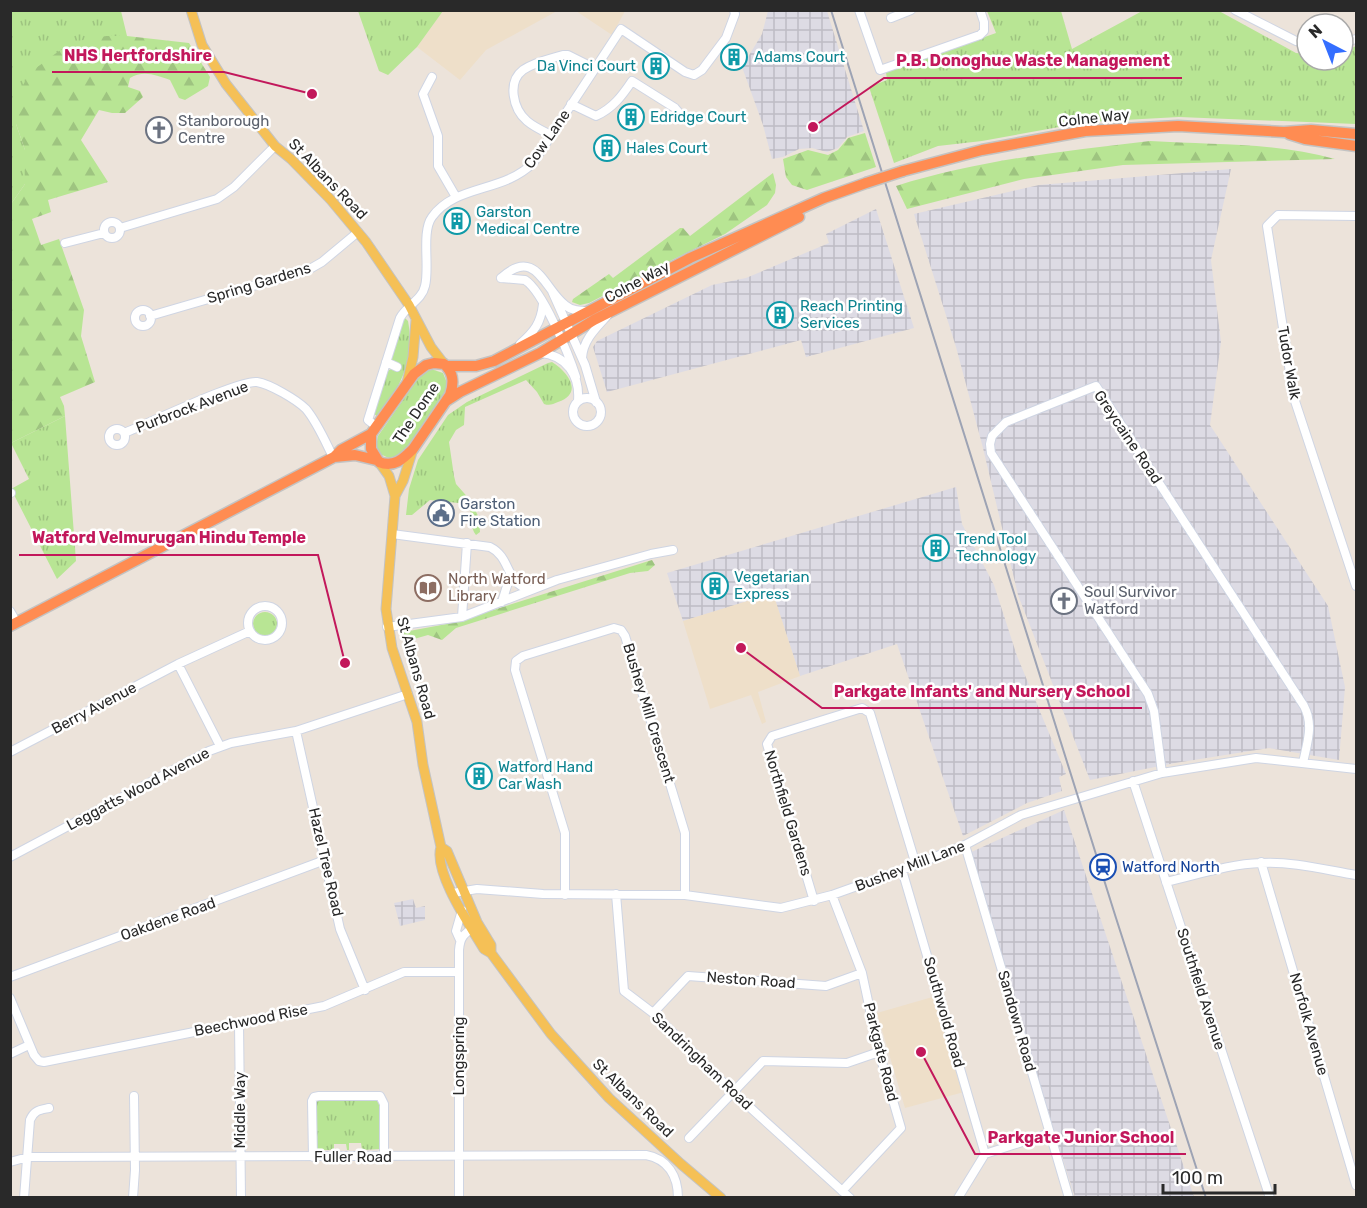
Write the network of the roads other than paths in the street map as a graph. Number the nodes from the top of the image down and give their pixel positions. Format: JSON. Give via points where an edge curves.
{"nodes":[{"id":1,"x":191,"y":10,"type":"edge"},
{"id":2,"x":734,"y":10,"type":"edge"},
{"id":3,"x":859,"y":10,"type":"edge"},
{"id":4,"x":911,"y":10,"type":"edge"},
{"id":5,"x":980,"y":10,"type":"edge"},
{"id":6,"x":1235,"y":10,"type":"edge"},
{"id":7,"x":891,"y":18,"type":"dead end"},
{"id":8,"x":1295,"y":40,"type":"edge"},
{"id":9,"x":594,"y":68,"type":"junction"},
{"id":10,"x":432,"y":77,"type":"dead end"},
{"id":11,"x":571,"y":104,"type":"junction"},
{"id":12,"x":681,"y":115,"type":"dead end"},
{"id":13,"x":1284,"y":132,"type":"junction"},
{"id":14,"x":1356,"y":134,"type":"edge"},
{"id":15,"x":551,"y":135,"type":"junction"},
{"id":16,"x":275,"y":146,"type":"junction"},
{"id":17,"x":1356,"y":146,"type":"edge"},
{"id":18,"x":844,"y":192,"type":"junction"},
{"id":19,"x":456,"y":197,"type":"junction"},
{"id":20,"x":1356,"y":216,"type":"edge"},
{"id":21,"x":358,"y":232,"type":"junction"},
{"id":22,"x":65,"y":243,"type":"dead end"},
{"id":23,"x":552,"y":291,"type":"junction"},
{"id":24,"x":543,"y":303,"type":"junction"},
{"id":25,"x":410,"y":305,"type":"junction"},
{"id":26,"x":588,"y":311,"type":"junction"},
{"id":27,"x":608,"y":315,"type":"junction"},
{"id":28,"x":150,"y":316,"type":"dead end"},
{"id":29,"x":416,"y":320,"type":"junction"},
{"id":30,"x":569,"y":328,"type":"junction"},
{"id":31,"x":558,"y":335,"type":"junction"},
{"id":32,"x":540,"y":353,"type":"junction"},
{"id":33,"x":505,"y":356,"type":"junction"},
{"id":34,"x":582,"y":358,"type":"junction"},
{"id":35,"x":386,"y":362,"type":"junction"},
{"id":36,"x":445,"y":365,"type":"junction"},
{"id":37,"x":398,"y":367,"type":"dead end"},
{"id":38,"x":576,"y":376,"type":"junction"},
{"id":39,"x":407,"y":384,"type":"junction"},
{"id":40,"x":446,"y":401,"type":"junction"},
{"id":41,"x":578,"y":401,"type":"junction"},
{"id":42,"x":596,"y":402,"type":"junction"},
{"id":43,"x":374,"y":430,"type":"junction"},
{"id":44,"x":124,"y":434,"type":"dead end"},
{"id":45,"x":413,"y":449,"type":"junction"},
{"id":46,"x":333,"y":457,"type":"junction"},
{"id":47,"x":378,"y":461,"type":"junction"},
{"id":48,"x":396,"y":496,"type":"junction"},
{"id":49,"x":392,"y":534,"type":"junction"},
{"id":50,"x":467,"y":543,"type":"junction"},
{"id":51,"x":673,"y":550,"type":"dead end"},
{"id":52,"x":510,"y":576,"type":"junction"},
{"id":53,"x":1356,"y":586,"type":"edge"},
{"id":54,"x":530,"y":590,"type":"junction"},
{"id":55,"x":502,"y":602,"type":"junction"},
{"id":56,"x":10,"y":611,"type":"edge"},
{"id":57,"x":462,"y":617,"type":"junction"},
{"id":58,"x":14,"y":624,"type":"edge"},
{"id":59,"x":387,"y":627,"type":"junction"},
{"id":60,"x":250,"y":632,"type":"junction"},
{"id":61,"x":178,"y":664,"type":"junction"},
{"id":62,"x":408,"y":694,"type":"junction"},
{"id":63,"x":296,"y":731,"type":"junction"},
{"id":64,"x":220,"y":746,"type":"junction"},
{"id":65,"x":10,"y":752,"type":"edge"},
{"id":66,"x":1303,"y":763,"type":"junction"},
{"id":67,"x":1356,"y":769,"type":"edge"},
{"id":68,"x":1162,"y":773,"type":"junction"},
{"id":69,"x":1133,"y":781,"type":"junction"},
{"id":70,"x":965,"y":845,"type":"junction"},
{"id":71,"x":441,"y":847,"type":"junction"},
{"id":72,"x":10,"y":857,"type":"edge"},
{"id":73,"x":325,"y":860,"type":"junction"},
{"id":74,"x":1262,"y":862,"type":"junction"},
{"id":75,"x":916,"y":865,"type":"junction"},
{"id":76,"x":903,"y":870,"type":"junction"},
{"id":77,"x":1356,"y":875,"type":"edge"},
{"id":78,"x":1166,"y":882,"type":"junction"},
{"id":79,"x":463,"y":890,"type":"junction"},
{"id":80,"x":453,"y":893,"type":"junction"},
{"id":81,"x":616,"y":894,"type":"junction"},
{"id":82,"x":565,"y":895,"type":"junction"},
{"id":83,"x":832,"y":895,"type":"junction"},
{"id":84,"x":686,"y":896,"type":"junction"},
{"id":85,"x":814,"y":901,"type":"junction"},
{"id":86,"x":462,"y":910,"type":"junction"},
{"id":87,"x":475,"y":927,"type":"junction"},
{"id":88,"x":460,"y":940,"type":"junction"},
{"id":89,"x":459,"y":972,"type":"junction"},
{"id":90,"x":862,"y":973,"type":"junction"},
{"id":91,"x":10,"y":976,"type":"edge"},
{"id":92,"x":365,"y":990,"type":"junction"},
{"id":93,"x":10,"y":998,"type":"edge"},
{"id":94,"x":653,"y":1013,"type":"junction"},
{"id":95,"x":239,"y":1023,"type":"junction"},
{"id":96,"x":29,"y":1045,"type":"junction"},
{"id":97,"x":879,"y":1052,"type":"junction"},
{"id":98,"x":10,"y":1054,"type":"edge"},
{"id":99,"x":733,"y":1092,"type":"junction"},
{"id":100,"x":134,"y":1096,"type":"dead end"},
{"id":101,"x":49,"y":1108,"type":"dead end"},
{"id":102,"x":1050,"y":1133,"type":"junction"},
{"id":103,"x":689,"y":1137,"type":"dead end"},
{"id":104,"x":985,"y":1154,"type":"junction"},
{"id":105,"x":384,"y":1156,"type":"junction"},
{"id":106,"x":459,"y":1156,"type":"junction"},
{"id":107,"x":28,"y":1157,"type":"junction"},
{"id":108,"x":134,"y":1157,"type":"junction"},
{"id":109,"x":241,"y":1157,"type":"junction"},
{"id":110,"x":313,"y":1157,"type":"junction"},
{"id":111,"x":10,"y":1162,"type":"edge"},
{"id":112,"x":1356,"y":1185,"type":"edge"},
{"id":113,"x":842,"y":1191,"type":"junction"},
{"id":114,"x":24,"y":1197,"type":"edge"},
{"id":115,"x":133,"y":1197,"type":"edge"},
{"id":116,"x":241,"y":1197,"type":"edge"},
{"id":117,"x":459,"y":1197,"type":"edge"},
{"id":118,"x":678,"y":1197,"type":"edge"},
{"id":119,"x":721,"y":1197,"type":"edge"},
{"id":120,"x":850,"y":1197,"type":"edge"},
{"id":121,"x":958,"y":1197,"type":"edge"},
{"id":122,"x":1069,"y":1197,"type":"edge"},
{"id":123,"x":1270,"y":1197,"type":"edge"}],
"edges":[{"from":1,"to":16,"type":"main road","name":"St Albans Road","via":[[207,55]]},
{"from":2,"to":9,"type":"street","name":"Cow Lane","via":[[726,39],[694,75],[621,29]]},
{"from":3,"to":5,"type":"street","via":[[880,70],[980,35],[984,30]]},
{"from":4,"to":7,"type":"street"},
{"from":6,"to":8,"type":"street"},
{"from":9,"to":11,"type":"street","name":"Cow Lane"},
{"from":9,"to":15,"type":"street","via":[[563,55],[532,65],[517,76],[513,90],[519,111],[528,122]]},
{"from":10,"to":19,"type":"street","via":[[423,94],[438,136],[438,166]]},
{"from":11,"to":12,"type":"street","via":[[596,116],[607,111],[632,81]]},
{"from":11,"to":15,"type":"street","name":"Cow Lane"},
{"from":13,"to":14,"type":"highway","name":"Colne Way"},
{"from":13,"to":17,"type":"highway","name":"Colne Way"},
{"from":13,"to":18,"type":"highway","name":"Colne Way","bridge":true,"via":[[1178,126],[1086,131],[982,150]]},
{"from":15,"to":19,"type":"street","name":"Cow Lane","via":[[533,164],[518,177]]},
{"from":16,"to":21,"type":"main road","name":"St Albans Road"},
{"from":16,"to":22,"type":"street","via":[[217,199],[120,228],[114,238],[104,233]]},
{"from":18,"to":26,"type":"highway","name":"Colne Way","via":[[698,254]]},
{"from":18,"to":27,"type":"highway","name":"Colne Way"},
{"from":19,"to":25,"type":"street","name":"Cow Lane","via":[[431,218],[426,285]]},
{"from":20,"to":53,"type":"street","name":"Tudor Walk","via":[[1278,215],[1267,226],[1294,398]]},
{"from":21,"to":25,"type":"main road","name":"St Albans Road"},
{"from":21,"to":28,"type":"street","name":"Spring Gardens","via":[[308,270]]},
{"from":23,"to":24,"type":"street","via":[[543,276],[528,267],[510,270],[501,278],[525,280]]},
{"from":23,"to":26,"type":"street","via":[[568,307]]},
{"from":23,"to":30,"type":"street"},
{"from":24,"to":31,"type":"street"},
{"from":24,"to":33,"type":"street","via":[[542,316],[533,333]]},
{"from":25,"to":29,"type":"main road","name":"St Albans Road"},
{"from":25,"to":35,"type":"street","via":[[399,318]]},
{"from":26,"to":30,"type":"highway","name":"Colne Way"},
{"from":27,"to":30,"type":"highway","name":"Colne Way"},
{"from":27,"to":34,"type":"street","via":[[588,338]]},
{"from":29,"to":36,"type":"main road","name":"St Albans Road"},
{"from":29,"to":39,"type":"main road","name":"St Albans Road"},
{"from":30,"to":31,"type":"highway","name":"Colne Way"},
{"from":30,"to":34,"type":"street"},
{"from":31,"to":32,"type":"highway","name":"Colne Way"},
{"from":31,"to":33,"type":"highway","name":"Colne Way"},
{"from":31,"to":38,"type":"street"},
{"from":32,"to":38,"type":"street","via":[[561,359]]},
{"from":32,"to":40,"type":"highway","name":"Colne Way"},
{"from":33,"to":36,"type":"highway","name":"Colne Way","via":[[476,366]]},
{"from":34,"to":42,"type":"street"},
{"from":35,"to":37,"type":"street"},
{"from":35,"to":43,"type":"street","via":[[368,420]]},
{"from":36,"to":39,"type":"highway","name":"The Dome","via":[[426,365]]},
{"from":36,"to":40,"type":"highway","name":"The Dome","via":[[453,382]]},
{"from":38,"to":41,"type":"street"},
{"from":39,"to":43,"type":"highway","name":"The Dome"},
{"from":40,"to":45,"type":"highway","name":"The Dome"},
{"from":41,"to":42,"type":"street","via":[[589,398]]},
{"from":41,"to":42,"type":"street","via":[[573,415],[584,426],[600,418]]},
{"from":43,"to":46,"type":"highway"},
{"from":43,"to":47,"type":"highway","name":"The Dome","via":[[371,449]]},
{"from":44,"to":46,"type":"street","name":"Purbrock Avenue","via":[[235,387],[258,382],[304,407]]},
{"from":45,"to":47,"type":"highway","name":"The Dome","via":[[397,463]]},
{"from":45,"to":48,"type":"main road","name":"St Albans Road"},
{"from":46,"to":47,"type":"highway","via":[[355,455]]},
{"from":46,"to":58,"type":"highway"},
{"from":47,"to":48,"type":"main road"},
{"from":48,"to":49,"type":"main road","name":"St Albans Road"},
{"from":49,"to":50,"type":"street"},
{"from":49,"to":59,"type":"main road","name":"St Albans Road"},
{"from":50,"to":52,"type":"street","via":[[498,552]]},
{"from":50,"to":57,"type":"street"},
{"from":51,"to":54,"type":"street"},
{"from":52,"to":54,"type":"street","via":[[520,587]]},
{"from":52,"to":55,"type":"street"},
{"from":54,"to":55,"type":"street"},
{"from":55,"to":57,"type":"street"},
{"from":56,"to":58,"type":"street"},
{"from":57,"to":59,"type":"street"},
{"from":59,"to":62,"type":"main road","name":"St Albans Road"},
{"from":60,"to":60,"type":"street","via":[[248,620],[257,608],[272,608],[280,616],[282,626],[271,639],[262,640]]},
{"from":60,"to":61,"type":"street","name":"Berry Avenue"},
{"from":61,"to":64,"type":"street"},
{"from":61,"to":65,"type":"street","name":"Berry Avenue"},
{"from":62,"to":63,"type":"street","name":"Leggatts Wood Avenue"},
{"from":62,"to":71,"type":"main road","name":"St Albans Road"},
{"from":63,"to":64,"type":"street","name":"Leggatts Wood Avenue"},
{"from":63,"to":73,"type":"street","name":"Hazel Tree Road"},
{"from":64,"to":72,"type":"street","name":"Leggatts Wood Avenue"},
{"from":66,"to":67,"type":"street","name":"Bushey Mill Lane"},
{"from":66,"to":68,"type":"street","name":"Bushey Mill Lane","via":[[1256,758]]},
{"from":66,"to":68,"type":"street","name":"Greycaine Road","via":[[1310,725],[1304,706],[1096,386],[1006,422],[992,436],[991,453],[1148,694]]},
{"from":68,"to":69,"type":"street","name":"Bushey Mill Lane"},
{"from":69,"to":70,"type":"street","name":"Bushey Mill Lane","via":[[1021,814]]},
{"from":69,"to":78,"type":"street","name":"Southfield Avenue"},
{"from":70,"to":75,"type":"street","name":"Bushey Mill Lane"},
{"from":70,"to":102,"type":"street","name":"Sandown Road"},
{"from":71,"to":79,"type":"main road","name":"St Albans Road","via":[[447,851]]},
{"from":71,"to":80,"type":"main road","name":"St Albans Road","via":[[438,855]]},
{"from":73,"to":91,"type":"street","name":"Oakdene Road"},
{"from":73,"to":92,"type":"street","name":"Hazel Tree Road","via":[[340,928]]},
{"from":74,"to":77,"type":"street"},
{"from":74,"to":78,"type":"street"},
{"from":74,"to":112,"type":"street","name":"Norfolk Avenue"},
{"from":75,"to":76,"type":"street","name":"Bushey Mill Lane"},
{"from":75,"to":85,"type":"street","name":"Northfield Gardens","via":[[870,713],[862,708],[772,736],[767,744]]},
{"from":76,"to":83,"type":"street","name":"Bushey Mill Lane"},
{"from":76,"to":104,"type":"street","name":"Southwold Road"},
{"from":78,"to":123,"type":"street","name":"Southfield Avenue"},
{"from":79,"to":80,"type":"street","name":"Bushey Mill Lane"},
{"from":79,"to":82,"type":"street","name":"Bushey Mill Lane"},
{"from":79,"to":87,"type":"main road","name":"St Albans Road"},
{"from":80,"to":86,"type":"main road","name":"St Albans Road"},
{"from":81,"to":82,"type":"street","name":"Bushey Mill Lane"},
{"from":81,"to":84,"type":"street","name":"Bushey Mill Lane"},
{"from":81,"to":94,"type":"street","name":"Sandringham Road","via":[[624,991]]},
{"from":82,"to":84,"type":"street","name":"Bushey Mill Crescent","via":[[565,833],[515,670],[516,661],[614,628],[625,636],[685,833]]},
{"from":83,"to":85,"type":"street","name":"Bushey Mill Lane"},
{"from":83,"to":90,"type":"street","name":"Parkgate Road"},
{"from":84,"to":85,"type":"street","name":"Bushey Mill Lane","via":[[781,908]]},
{"from":86,"to":87,"type":"main road","name":"St Albans Road"},
{"from":86,"to":88,"type":"street","name":"Longspring","via":[[456,931]]},
{"from":87,"to":88,"type":"street"},
{"from":87,"to":119,"type":"main road","name":"St Albans Road","via":[[484,949],[491,953],[551,1034],[609,1098]]},
{"from":88,"to":89,"type":"street","name":"Longspring"},
{"from":89,"to":92,"type":"street","name":"Beechwood Rise","via":[[404,972]]},
{"from":89,"to":106,"type":"street","name":"Longspring"},
{"from":90,"to":94,"type":"street","name":"Neston Road","via":[[826,986],[688,976]]},
{"from":90,"to":97,"type":"street","name":"Parkgate Road"},
{"from":92,"to":95,"type":"street","name":"Beechwood Rise","via":[[324,1006]]},
{"from":93,"to":96,"type":"street"},
{"from":94,"to":99,"type":"street","name":"Sandringham Road"},
{"from":95,"to":96,"type":"street","name":"Beechwood Rise","via":[[47,1062],[39,1061]]},
{"from":95,"to":109,"type":"street","name":"Middle Way"},
{"from":96,"to":98,"type":"street"},
{"from":97,"to":99,"type":"street","via":[[847,1063],[763,1061]]},
{"from":97,"to":113,"type":"street","name":"Parkgate Road","via":[[901,1128]]},
{"from":99,"to":103,"type":"street"},
{"from":99,"to":113,"type":"street","name":"Sandringham Road"},
{"from":100,"to":108,"type":"street"},
{"from":101,"to":107,"type":"street","via":[[33,1113]]},
{"from":102,"to":104,"type":"street"},
{"from":102,"to":122,"type":"street","name":"Sandown Road"},
{"from":104,"to":121,"type":"street"},
{"from":105,"to":106,"type":"street","name":"Fuller Road"},
{"from":105,"to":110,"type":"street","name":"Fuller Road"},
{"from":105,"to":110,"type":"street","via":[[384,1104],[377,1095],[314,1097]]},
{"from":106,"to":117,"type":"street","name":"Longspring"},
{"from":106,"to":118,"type":"street","name":"Fuller Road","via":[[646,1155],[661,1161],[672,1172]]},
{"from":107,"to":108,"type":"street","name":"Fuller Road"},
{"from":107,"to":111,"type":"street","name":"Fuller Road"},
{"from":107,"to":114,"type":"street"},
{"from":108,"to":109,"type":"street","name":"Fuller Road"},
{"from":108,"to":115,"type":"street"},
{"from":109,"to":110,"type":"street","name":"Fuller Road"},
{"from":109,"to":116,"type":"street","name":"Middle Way"},
{"from":113,"to":120,"type":"street","name":"Sandringham Road"}]}
